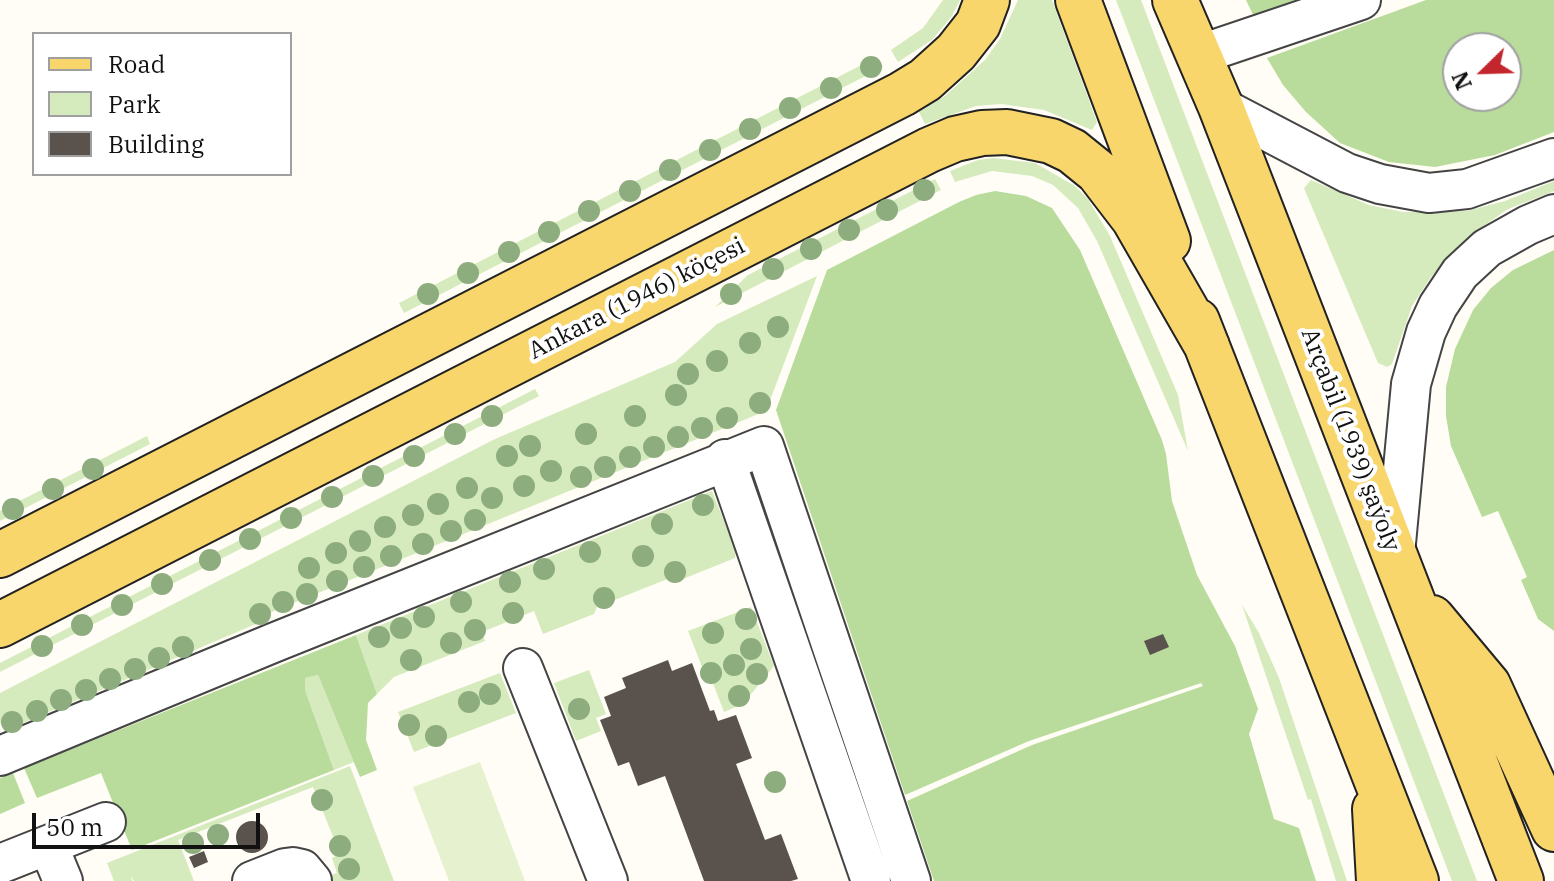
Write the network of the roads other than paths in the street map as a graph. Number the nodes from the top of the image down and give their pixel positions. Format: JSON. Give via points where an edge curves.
{"nodes":[{"id":1,"x":987,"y":0,"type":"edge"},
{"id":2,"x":1078,"y":0,"type":"edge"},
{"id":3,"x":1175,"y":0,"type":"edge"},
{"id":4,"x":1361,"y":0,"type":"edge"},
{"id":5,"x":1198,"y":55,"type":"junction"},
{"id":6,"x":1221,"y":107,"type":"junction"},
{"id":7,"x":1554,"y":158,"type":"edge"},
{"id":8,"x":1554,"y":214,"type":"edge"},
{"id":9,"x":1207,"y":346,"type":"junction"},
{"id":10,"x":725,"y":459,"type":"junction"},
{"id":11,"x":0,"y":555,"type":"edge"},
{"id":12,"x":1402,"y":573,"type":"junction"},
{"id":13,"x":0,"y":625,"type":"edge"},
{"id":14,"x":523,"y":668,"type":"dead end"},
{"id":15,"x":0,"y":756,"type":"edge"},
{"id":16,"x":1373,"y":766,"type":"junction"},
{"id":17,"x":106,"y":822,"type":"dead end"},
{"id":18,"x":1554,"y":829,"type":"edge"},
{"id":19,"x":48,"y":845,"type":"junction"},
{"id":20,"x":0,"y":864,"type":"edge"},
{"id":21,"x":63,"y":881,"type":"edge"},
{"id":22,"x":252,"y":881,"type":"edge"},
{"id":23,"x":312,"y":881,"type":"edge"},
{"id":24,"x":608,"y":881,"type":"edge"},
{"id":25,"x":871,"y":881,"type":"edge"},
{"id":26,"x":911,"y":881,"type":"edge"},
{"id":27,"x":1379,"y":881,"type":"edge"},
{"id":28,"x":1416,"y":881,"type":"edge"},
{"id":29,"x":1521,"y":881,"type":"edge"}],
"edges":[{"from":1,"to":11,"type":"main road","via":[[978,24],[956,52],[902,94]]},
{"from":2,"to":9,"type":"main road"},
{"from":3,"to":5,"type":"main road","name":"Arçabil (1939) şaýoly"},
{"from":4,"to":5,"type":"lane"},
{"from":5,"to":6,"type":"main road","name":"Arçabil (1939) şaýoly"},
{"from":6,"to":7,"type":"lane","via":[[1347,173],[1429,193],[1467,189]]},
{"from":6,"to":12,"type":"main road","name":"Arçabil (1939) şaýoly"},
{"from":8,"to":12,"type":"lane","via":[[1487,248],[1460,273],[1426,332],[1411,384]]},
{"from":9,"to":13,"type":"main road","name":"Ankara (1946) köçesi","via":[[1134,219],[1098,172],[1072,151],[1030,135],[982,133],[955,139]]},
{"from":9,"to":16,"type":"main road"},
{"from":10,"to":15,"type":"lane"},
{"from":10,"to":25,"type":"lane"},
{"from":10,"to":26,"type":"lane","via":[[764,446]]},
{"from":12,"to":18,"type":"main road","via":[[1488,685]]},
{"from":12,"to":29,"type":"main road","name":"Arçabil (1939) şaýoly"},
{"from":14,"to":24,"type":"lane"},
{"from":16,"to":27,"type":"main road"},
{"from":16,"to":28,"type":"main road"},
{"from":17,"to":19,"type":"lane"},
{"from":19,"to":20,"type":"lane"},
{"from":19,"to":21,"type":"lane"},
{"from":22,"to":23,"type":"lane","via":[[293,867]]}]}
